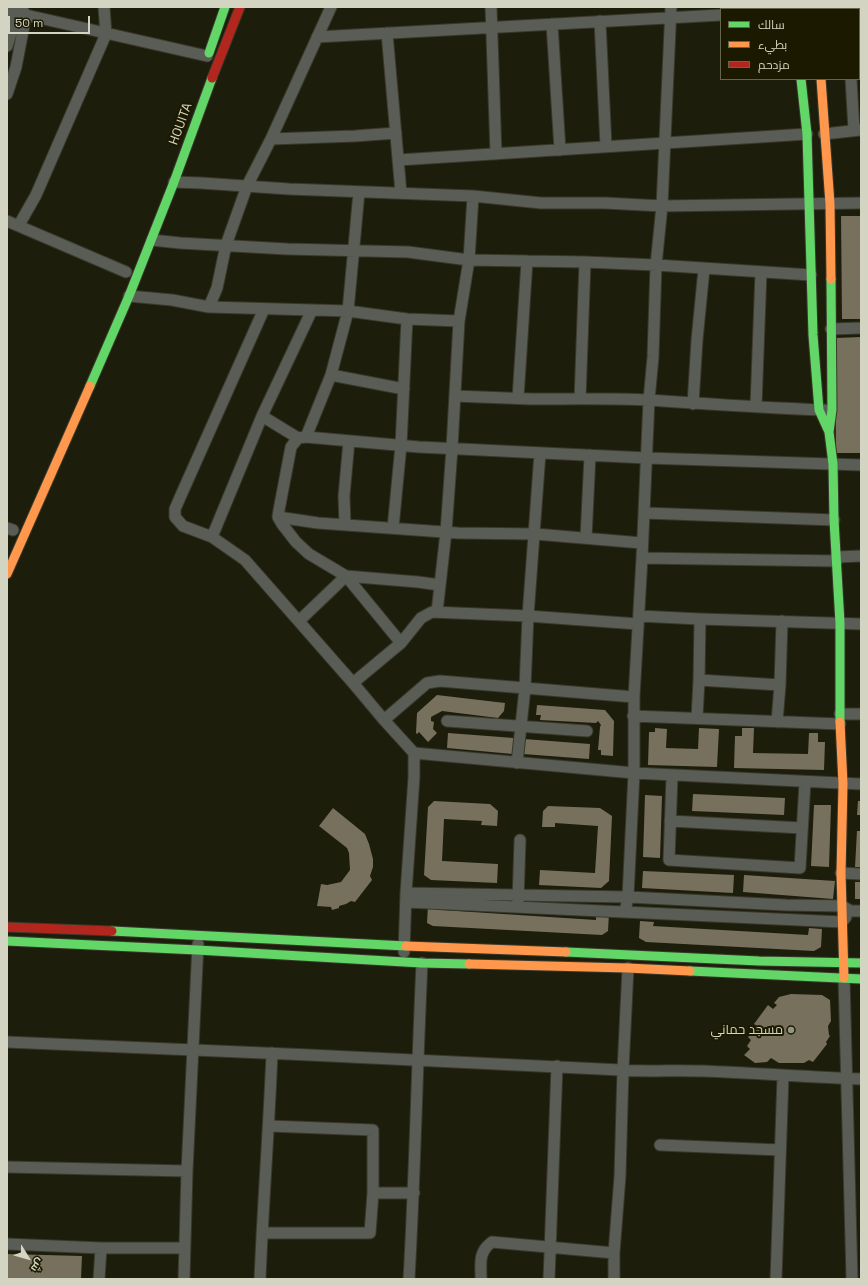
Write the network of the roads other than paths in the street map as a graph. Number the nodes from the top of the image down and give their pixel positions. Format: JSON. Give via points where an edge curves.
{"nodes":[{"id":1,"x":104,"y":7,"type":"edge"},
{"id":2,"x":225,"y":7,"type":"edge"},
{"id":3,"x":240,"y":7,"type":"edge"},
{"id":4,"x":330,"y":7,"type":"edge"},
{"id":5,"x":491,"y":7,"type":"edge"},
{"id":6,"x":18,"y":12,"type":"edge"},
{"id":7,"x":671,"y":12,"type":"edge"},
{"id":8,"x":720,"y":15,"type":"edge"},
{"id":9,"x":600,"y":21,"type":"junction"},
{"id":10,"x":552,"y":24,"type":"junction"},
{"id":11,"x":492,"y":27,"type":"junction"},
{"id":12,"x":387,"y":33,"type":"junction"},
{"id":13,"x":106,"y":34,"type":"junction"},
{"id":14,"x":318,"y":37,"type":"junction"},
{"id":15,"x":7,"y":46,"type":"edge"},
{"id":16,"x":206,"y":60,"type":"joint"},
{"id":17,"x":801,"y":80,"type":"edge"},
{"id":18,"x":821,"y":80,"type":"edge"},
{"id":19,"x":851,"y":80,"type":"edge"},
{"id":20,"x":8,"y":91,"type":"edge"},
{"id":21,"x":858,"y":130,"type":"edge"},
{"id":22,"x":396,"y":133,"type":"junction"},
{"id":23,"x":807,"y":134,"type":"junction"},
{"id":24,"x":824,"y":134,"type":"junction"},
{"id":25,"x":271,"y":139,"type":"junction"},
{"id":26,"x":665,"y":143,"type":"junction"},
{"id":27,"x":606,"y":146,"type":"junction"},
{"id":28,"x":560,"y":150,"type":"junction"},
{"id":29,"x":496,"y":154,"type":"junction"},
{"id":30,"x":398,"y":160,"type":"junction"},
{"id":31,"x":174,"y":182,"type":"junction"},
{"id":32,"x":247,"y":186,"type":"junction"},
{"id":33,"x":359,"y":192,"type":"junction"},
{"id":34,"x":401,"y":193,"type":"junction"},
{"id":35,"x":473,"y":196,"type":"junction"},
{"id":36,"x":830,"y":204,"type":"junction"},
{"id":37,"x":861,"y":204,"type":"edge"},
{"id":38,"x":810,"y":205,"type":"junction"},
{"id":39,"x":662,"y":206,"type":"junction"},
{"id":40,"x":7,"y":221,"type":"edge"},
{"id":41,"x":19,"y":225,"type":"junction"},
{"id":42,"x":152,"y":240,"type":"junction"},
{"id":43,"x":226,"y":245,"type":"junction"},
{"id":44,"x":353,"y":250,"type":"junction"},
{"id":45,"x":468,"y":260,"type":"junction"},
{"id":46,"x":131,"y":261,"type":"dead end"},
{"id":47,"x":527,"y":261,"type":"junction"},
{"id":48,"x":585,"y":262,"type":"junction"},
{"id":49,"x":656,"y":265,"type":"junction"},
{"id":50,"x":704,"y":269,"type":"junction"},
{"id":51,"x":761,"y":272,"type":"junction"},
{"id":52,"x":125,"y":275,"type":"joint"},
{"id":53,"x":811,"y":275,"type":"junction"},
{"id":54,"x":129,"y":296,"type":"junction"},
{"id":55,"x":209,"y":307,"type":"junction"},
{"id":56,"x":264,"y":309,"type":"junction"},
{"id":57,"x":312,"y":310,"type":"junction"},
{"id":58,"x":348,"y":311,"type":"junction"},
{"id":59,"x":407,"y":318,"type":"junction"},
{"id":60,"x":459,"y":321,"type":"junction"},
{"id":61,"x":861,"y":328,"type":"edge"},
{"id":62,"x":831,"y":329,"type":"junction"},
{"id":63,"x":331,"y":375,"type":"junction"},
{"id":64,"x":404,"y":389,"type":"junction"},
{"id":65,"x":454,"y":396,"type":"junction"},
{"id":66,"x":518,"y":398,"type":"junction"},
{"id":67,"x":580,"y":399,"type":"junction"},
{"id":68,"x":649,"y":400,"type":"junction"},
{"id":69,"x":692,"y":404,"type":"junction"},
{"id":70,"x":756,"y":406,"type":"junction"},
{"id":71,"x":819,"y":410,"type":"junction"},
{"id":72,"x":832,"y":410,"type":"junction"},
{"id":73,"x":262,"y":416,"type":"junction"},
{"id":74,"x":829,"y":432,"type":"junction"},
{"id":75,"x":302,"y":437,"type":"junction"},
{"id":76,"x":348,"y":441,"type":"junction"},
{"id":77,"x":401,"y":446,"type":"junction"},
{"id":78,"x":452,"y":448,"type":"junction"},
{"id":79,"x":540,"y":453,"type":"junction"},
{"id":80,"x":590,"y":455,"type":"junction"},
{"id":81,"x":647,"y":458,"type":"junction"},
{"id":82,"x":833,"y":464,"type":"junction"},
{"id":83,"x":861,"y":465,"type":"edge"},
{"id":84,"x":644,"y":513,"type":"junction"},
{"id":85,"x":278,"y":517,"type":"junction"},
{"id":86,"x":834,"y":520,"type":"junction"},
{"id":87,"x":344,"y":525,"type":"junction"},
{"id":88,"x":393,"y":528,"type":"junction"},
{"id":89,"x":446,"y":532,"type":"junction"},
{"id":90,"x":535,"y":534,"type":"junction"},
{"id":91,"x":212,"y":537,"type":"junction"},
{"id":92,"x":586,"y":538,"type":"junction"},
{"id":93,"x":642,"y":543,"type":"junction"},
{"id":94,"x":861,"y":556,"type":"edge"},
{"id":95,"x":642,"y":558,"type":"junction"},
{"id":96,"x":837,"y":559,"type":"junction"},
{"id":97,"x":7,"y":574,"type":"edge"},
{"id":98,"x":346,"y":576,"type":"junction"},
{"id":99,"x":440,"y":585,"type":"junction"},
{"id":100,"x":437,"y":612,"type":"junction"},
{"id":101,"x":528,"y":616,"type":"junction"},
{"id":102,"x":700,"y":619,"type":"junction"},
{"id":103,"x":639,"y":620,"type":"junction"},
{"id":104,"x":299,"y":621,"type":"junction"},
{"id":105,"x":782,"y":621,"type":"junction"},
{"id":106,"x":840,"y":623,"type":"junction"},
{"id":107,"x":861,"y":624,"type":"edge"},
{"id":108,"x":401,"y":643,"type":"junction"},
{"id":109,"x":699,"y":680,"type":"junction"},
{"id":110,"x":353,"y":683,"type":"junction"},
{"id":111,"x":780,"y":685,"type":"junction"},
{"id":112,"x":525,"y":688,"type":"junction"},
{"id":113,"x":634,"y":696,"type":"junction"},
{"id":114,"x":861,"y":714,"type":"edge"},
{"id":115,"x":633,"y":716,"type":"junction"},
{"id":116,"x":697,"y":718,"type":"junction"},
{"id":117,"x":840,"y":719,"type":"junction"},
{"id":118,"x":384,"y":720,"type":"junction"},
{"id":119,"x":447,"y":720,"type":"dead end"},
{"id":120,"x":777,"y":722,"type":"junction"},
{"id":121,"x":520,"y":726,"type":"junction"},
{"id":122,"x":587,"y":731,"type":"dead end"},
{"id":123,"x":414,"y":753,"type":"junction"},
{"id":124,"x":517,"y":763,"type":"junction"},
{"id":125,"x":634,"y":773,"type":"junction"},
{"id":126,"x":672,"y":776,"type":"junction"},
{"id":127,"x":805,"y":782,"type":"junction"},
{"id":128,"x":843,"y":784,"type":"junction"},
{"id":129,"x":861,"y":784,"type":"edge"},
{"id":130,"x":670,"y":821,"type":"junction"},
{"id":131,"x":802,"y":828,"type":"junction"},
{"id":132,"x":520,"y":840,"type":"dead end"},
{"id":133,"x":841,"y":873,"type":"junction"},
{"id":134,"x":861,"y":874,"type":"edge"},
{"id":135,"x":628,"y":897,"type":"junction"},
{"id":136,"x":406,"y":898,"type":"junction"},
{"id":137,"x":518,"y":901,"type":"junction"},
{"id":138,"x":851,"y":909,"type":"edge"},
{"id":139,"x":626,"y":912,"type":"junction"},
{"id":140,"x":842,"y":922,"type":"junction"},
{"id":141,"x":7,"y":927,"type":"edge"},
{"id":142,"x":198,"y":935,"type":"junction"},
{"id":143,"x":7,"y":940,"type":"edge"},
{"id":144,"x":404,"y":946,"type":"junction"},
{"id":145,"x":197,"y":950,"type":"junction"},
{"id":146,"x":403,"y":961,"type":"junction"},
{"id":147,"x":844,"y":962,"type":"junction"},
{"id":148,"x":422,"y":963,"type":"junction"},
{"id":149,"x":861,"y":963,"type":"edge"},
{"id":150,"x":628,"y":968,"type":"junction"},
{"id":151,"x":844,"y":978,"type":"junction"},
{"id":152,"x":861,"y":979,"type":"edge"},
{"id":153,"x":7,"y":1042,"type":"edge"},
{"id":154,"x":193,"y":1049,"type":"junction"},
{"id":155,"x":272,"y":1053,"type":"junction"},
{"id":156,"x":417,"y":1061,"type":"junction"},
{"id":157,"x":557,"y":1066,"type":"junction"},
{"id":158,"x":623,"y":1070,"type":"junction"},
{"id":159,"x":783,"y":1076,"type":"junction"},
{"id":160,"x":848,"y":1078,"type":"junction"},
{"id":161,"x":861,"y":1079,"type":"edge"},
{"id":162,"x":270,"y":1126,"type":"junction"},
{"id":163,"x":660,"y":1145,"type":"dead end"},
{"id":164,"x":780,"y":1150,"type":"junction"},
{"id":165,"x":7,"y":1167,"type":"edge"},
{"id":166,"x":187,"y":1171,"type":"junction"},
{"id":167,"x":373,"y":1193,"type":"junction"},
{"id":168,"x":414,"y":1193,"type":"junction"},
{"id":169,"x":262,"y":1233,"type":"junction"},
{"id":170,"x":856,"y":1233,"type":"edge"},
{"id":171,"x":7,"y":1244,"type":"edge"},
{"id":172,"x":101,"y":1248,"type":"junction"},
{"id":173,"x":184,"y":1248,"type":"junction"},
{"id":174,"x":551,"y":1248,"type":"junction"},
{"id":175,"x":614,"y":1253,"type":"junction"},
{"id":176,"x":99,"y":1279,"type":"edge"},
{"id":177,"x":184,"y":1279,"type":"edge"},
{"id":178,"x":260,"y":1279,"type":"edge"},
{"id":179,"x":409,"y":1279,"type":"edge"},
{"id":180,"x":481,"y":1279,"type":"edge"},
{"id":181,"x":548,"y":1279,"type":"edge"},
{"id":182,"x":614,"y":1279,"type":"edge"},
{"id":183,"x":776,"y":1279,"type":"edge"},
{"id":184,"x":852,"y":1279,"type":"edge"}],
"edges":[{"from":1,"to":13,"type":"street"},
{"from":2,"to":16,"type":"street"},
{"from":3,"to":31,"type":"street","name":"HOUITA"},
{"from":4,"to":14,"type":"street"},
{"from":5,"to":11,"type":"street"},
{"from":6,"to":13,"type":"street"},
{"from":6,"to":15,"type":"street"},
{"from":6,"to":20,"type":"street","via":[[16,67]]},
{"from":7,"to":8,"type":"street"},
{"from":7,"to":9,"type":"street"},
{"from":7,"to":26,"type":"street"},
{"from":9,"to":10,"type":"street"},
{"from":9,"to":27,"type":"street"},
{"from":10,"to":11,"type":"street"},
{"from":10,"to":28,"type":"street"},
{"from":11,"to":12,"type":"street"},
{"from":11,"to":29,"type":"street"},
{"from":12,"to":14,"type":"street"},
{"from":12,"to":22,"type":"street"},
{"from":13,"to":16,"type":"street"},
{"from":13,"to":41,"type":"street","via":[[36,195]]},
{"from":14,"to":25,"type":"street"},
{"from":17,"to":23,"type":"street"},
{"from":18,"to":24,"type":"street"},
{"from":19,"to":21,"type":"street"},
{"from":21,"to":24,"type":"street"},
{"from":22,"to":25,"type":"street"},
{"from":22,"to":30,"type":"street"},
{"from":23,"to":26,"type":"street"},
{"from":23,"to":38,"type":"street"},
{"from":24,"to":36,"type":"street"},
{"from":25,"to":32,"type":"street"},
{"from":26,"to":27,"type":"street"},
{"from":26,"to":39,"type":"street"},
{"from":27,"to":28,"type":"street"},
{"from":28,"to":29,"type":"street"},
{"from":29,"to":30,"type":"street"},
{"from":30,"to":34,"type":"street"},
{"from":31,"to":32,"type":"street"},
{"from":31,"to":42,"type":"street","name":"HOUITA"},
{"from":32,"to":33,"type":"street"},
{"from":32,"to":43,"type":"street"},
{"from":33,"to":34,"type":"street"},
{"from":33,"to":44,"type":"street"},
{"from":34,"to":35,"type":"street"},
{"from":35,"to":39,"type":"street","via":[[541,203]]},
{"from":35,"to":45,"type":"street"},
{"from":36,"to":37,"type":"street"},
{"from":36,"to":38,"type":"street"},
{"from":36,"to":62,"type":"street"},
{"from":38,"to":39,"type":"street"},
{"from":38,"to":53,"type":"street"},
{"from":39,"to":49,"type":"street"},
{"from":40,"to":41,"type":"street"},
{"from":41,"to":52,"type":"street"},
{"from":42,"to":43,"type":"street"},
{"from":42,"to":54,"type":"street","name":"HOUITA"},
{"from":43,"to":44,"type":"street"},
{"from":43,"to":55,"type":"street","via":[[217,288]]},
{"from":44,"to":45,"type":"street","via":[[408,252]]},
{"from":44,"to":58,"type":"street"},
{"from":45,"to":47,"type":"street"},
{"from":45,"to":60,"type":"street"},
{"from":46,"to":52,"type":"street"},
{"from":47,"to":48,"type":"street"},
{"from":47,"to":66,"type":"street"},
{"from":48,"to":49,"type":"street"},
{"from":48,"to":67,"type":"street"},
{"from":49,"to":50,"type":"street"},
{"from":49,"to":68,"type":"street"},
{"from":50,"to":51,"type":"street"},
{"from":50,"to":69,"type":"street"},
{"from":51,"to":53,"type":"street"},
{"from":51,"to":70,"type":"street"},
{"from":53,"to":71,"type":"street","via":[[812,335]]},
{"from":54,"to":55,"type":"street"},
{"from":54,"to":97,"type":"street","name":"HOUITA"},
{"from":55,"to":56,"type":"street"},
{"from":56,"to":57,"type":"street"},
{"from":56,"to":91,"type":"street","via":[[175,509],[175,517],[183,526]]},
{"from":57,"to":58,"type":"street"},
{"from":57,"to":73,"type":"street"},
{"from":58,"to":59,"type":"street"},
{"from":58,"to":63,"type":"street"},
{"from":59,"to":60,"type":"street"},
{"from":59,"to":64,"type":"street"},
{"from":60,"to":65,"type":"street"},
{"from":61,"to":62,"type":"street"},
{"from":62,"to":72,"type":"street"},
{"from":63,"to":64,"type":"street"},
{"from":63,"to":75,"type":"street"},
{"from":64,"to":77,"type":"street"},
{"from":65,"to":66,"type":"street"},
{"from":65,"to":78,"type":"street"},
{"from":66,"to":67,"type":"street"},
{"from":67,"to":68,"type":"street"},
{"from":68,"to":69,"type":"street"},
{"from":68,"to":81,"type":"street"},
{"from":69,"to":70,"type":"street"},
{"from":70,"to":71,"type":"street"},
{"from":71,"to":72,"type":"street"},
{"from":71,"to":74,"type":"street"},
{"from":72,"to":74,"type":"street"},
{"from":73,"to":75,"type":"street"},
{"from":73,"to":91,"type":"street"},
{"from":74,"to":82,"type":"street"},
{"from":75,"to":76,"type":"street"},
{"from":75,"to":85,"type":"street","via":[[292,447]]},
{"from":76,"to":77,"type":"street"},
{"from":76,"to":87,"type":"street"},
{"from":77,"to":78,"type":"street"},
{"from":77,"to":88,"type":"street"},
{"from":78,"to":79,"type":"street"},
{"from":78,"to":89,"type":"street"},
{"from":79,"to":80,"type":"street"},
{"from":79,"to":90,"type":"street"},
{"from":80,"to":81,"type":"street"},
{"from":80,"to":92,"type":"street"},
{"from":81,"to":82,"type":"street"},
{"from":81,"to":84,"type":"street"},
{"from":82,"to":83,"type":"street"},
{"from":82,"to":86,"type":"street"},
{"from":84,"to":86,"type":"street"},
{"from":84,"to":93,"type":"street"},
{"from":85,"to":87,"type":"street"},
{"from":85,"to":98,"type":"street","via":[[296,542],[309,554]]},
{"from":86,"to":96,"type":"street"},
{"from":87,"to":88,"type":"street"},
{"from":88,"to":89,"type":"street"},
{"from":89,"to":90,"type":"street"},
{"from":89,"to":99,"type":"street"},
{"from":90,"to":92,"type":"street"},
{"from":90,"to":101,"type":"street"},
{"from":91,"to":104,"type":"street","via":[[245,560]]},
{"from":92,"to":93,"type":"street"},
{"from":93,"to":95,"type":"street"},
{"from":94,"to":96,"type":"street"},
{"from":95,"to":96,"type":"street"},
{"from":95,"to":103,"type":"street"},
{"from":96,"to":106,"type":"street"},
{"from":98,"to":99,"type":"street"},
{"from":98,"to":104,"type":"street"},
{"from":98,"to":108,"type":"street"},
{"from":99,"to":100,"type":"street"},
{"from":100,"to":101,"type":"street"},
{"from":100,"to":108,"type":"street","via":[[421,618]]},
{"from":101,"to":103,"type":"street"},
{"from":101,"to":112,"type":"street"},
{"from":102,"to":103,"type":"street"},
{"from":102,"to":105,"type":"street"},
{"from":102,"to":109,"type":"street"},
{"from":103,"to":113,"type":"street"},
{"from":104,"to":110,"type":"street"},
{"from":105,"to":106,"type":"street"},
{"from":105,"to":111,"type":"street"},
{"from":106,"to":107,"type":"street"},
{"from":106,"to":117,"type":"street"},
{"from":108,"to":110,"type":"street"},
{"from":109,"to":111,"type":"street"},
{"from":109,"to":116,"type":"street"},
{"from":110,"to":118,"type":"street"},
{"from":111,"to":120,"type":"street"},
{"from":112,"to":113,"type":"street"},
{"from":112,"to":118,"type":"street","via":[[440,681],[427,683]]},
{"from":112,"to":121,"type":"street"},
{"from":113,"to":115,"type":"street"},
{"from":114,"to":117,"type":"street"},
{"from":115,"to":116,"type":"street"},
{"from":115,"to":125,"type":"street"},
{"from":116,"to":120,"type":"street"},
{"from":117,"to":120,"type":"street"},
{"from":117,"to":128,"type":"street"},
{"from":118,"to":123,"type":"street"},
{"from":119,"to":121,"type":"street"},
{"from":121,"to":122,"type":"street"},
{"from":121,"to":124,"type":"street"},
{"from":123,"to":124,"type":"street"},
{"from":123,"to":136,"type":"street"},
{"from":124,"to":125,"type":"street"},
{"from":125,"to":126,"type":"street"},
{"from":125,"to":135,"type":"street"},
{"from":126,"to":127,"type":"street"},
{"from":126,"to":130,"type":"street"},
{"from":127,"to":128,"type":"street"},
{"from":127,"to":131,"type":"street"},
{"from":128,"to":129,"type":"street"},
{"from":128,"to":133,"type":"street"},
{"from":130,"to":131,"type":"street"},
{"from":130,"to":131,"type":"street","via":[[669,860],[800,868]]},
{"from":132,"to":137,"type":"street"},
{"from":133,"to":134,"type":"street"},
{"from":133,"to":138,"type":"street"},
{"from":135,"to":137,"type":"street"},
{"from":135,"to":138,"type":"street"},
{"from":135,"to":139,"type":"street"},
{"from":136,"to":137,"type":"street"},
{"from":136,"to":144,"type":"street"},
{"from":137,"to":139,"type":"street"},
{"from":138,"to":140,"type":"street"},
{"from":139,"to":140,"type":"street"},
{"from":140,"to":147,"type":"street"},
{"from":141,"to":142,"type":"street"},
{"from":142,"to":144,"type":"street"},
{"from":142,"to":145,"type":"street"},
{"from":143,"to":145,"type":"street"},
{"from":144,"to":146,"type":"street"},
{"from":144,"to":147,"type":"street"},
{"from":145,"to":146,"type":"street"},
{"from":145,"to":154,"type":"street"},
{"from":146,"to":148,"type":"street"},
{"from":147,"to":149,"type":"street"},
{"from":147,"to":151,"type":"street"},
{"from":148,"to":150,"type":"street"},
{"from":148,"to":156,"type":"street"},
{"from":150,"to":151,"type":"street"},
{"from":150,"to":158,"type":"street"},
{"from":151,"to":152,"type":"street"},
{"from":151,"to":160,"type":"street"},
{"from":153,"to":154,"type":"street"},
{"from":154,"to":155,"type":"street"},
{"from":154,"to":166,"type":"street"},
{"from":155,"to":156,"type":"street"},
{"from":155,"to":162,"type":"street"},
{"from":156,"to":157,"type":"street"},
{"from":156,"to":168,"type":"street"},
{"from":157,"to":158,"type":"street"},
{"from":157,"to":174,"type":"street"},
{"from":158,"to":159,"type":"street"},
{"from":158,"to":175,"type":"street","via":[[620,1176]]},
{"from":159,"to":160,"type":"street"},
{"from":159,"to":164,"type":"street"},
{"from":160,"to":161,"type":"street"},
{"from":160,"to":170,"type":"street"},
{"from":162,"to":167,"type":"street","via":[[373,1130]]},
{"from":162,"to":169,"type":"street"},
{"from":163,"to":164,"type":"street"},
{"from":164,"to":183,"type":"street"},
{"from":165,"to":166,"type":"street"},
{"from":166,"to":173,"type":"street"},
{"from":167,"to":168,"type":"street"},
{"from":167,"to":169,"type":"street","via":[[370,1233]]},
{"from":168,"to":179,"type":"street"},
{"from":169,"to":178,"type":"street"},
{"from":170,"to":184,"type":"street"},
{"from":171,"to":172,"type":"street"},
{"from":172,"to":173,"type":"street"},
{"from":172,"to":176,"type":"street"},
{"from":173,"to":177,"type":"street"},
{"from":174,"to":175,"type":"street"},
{"from":174,"to":180,"type":"street","via":[[492,1242],[481,1253]]},
{"from":174,"to":181,"type":"street"},
{"from":175,"to":182,"type":"street"}]}
